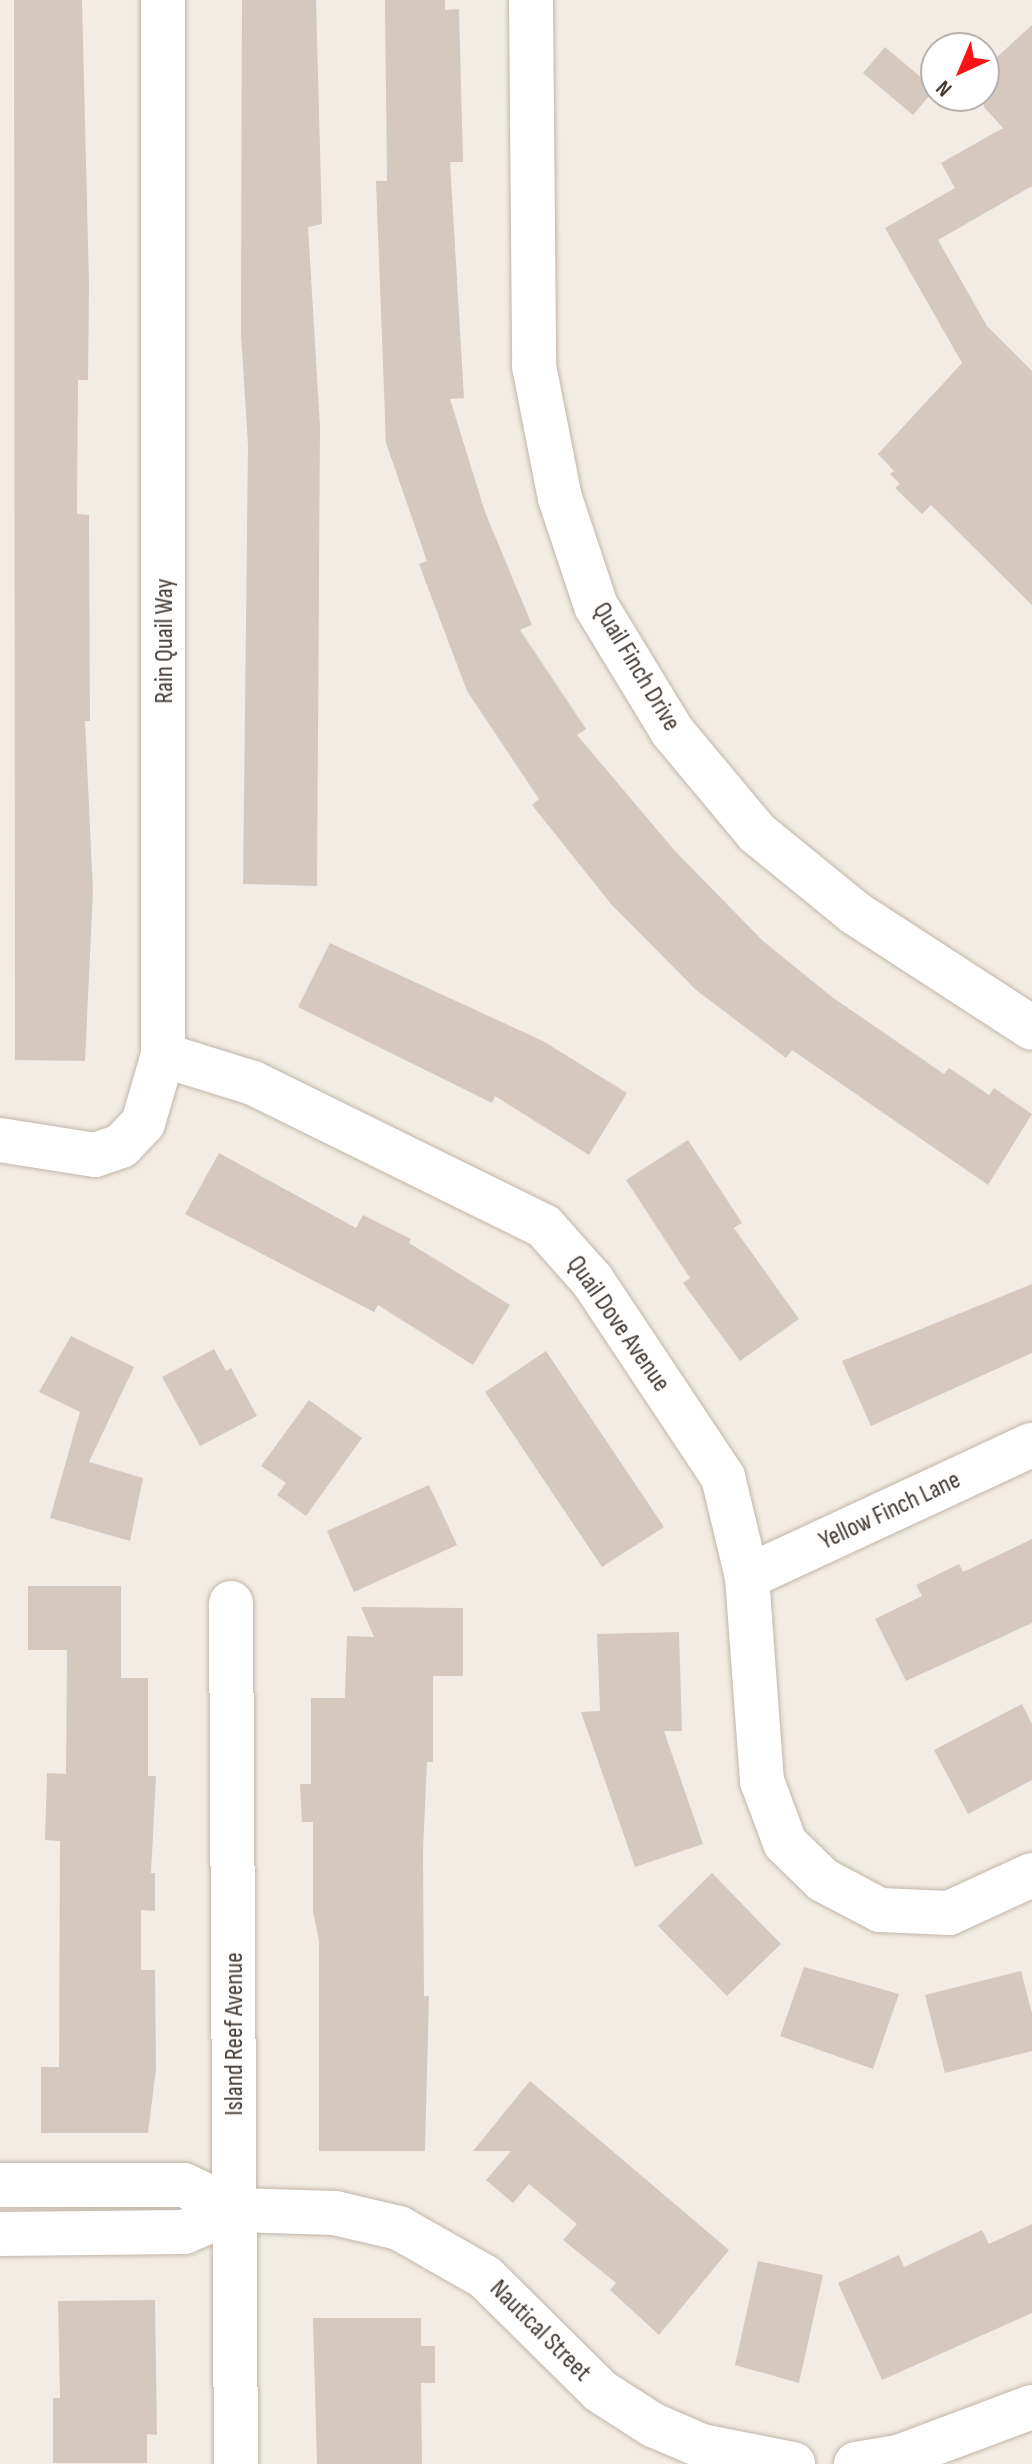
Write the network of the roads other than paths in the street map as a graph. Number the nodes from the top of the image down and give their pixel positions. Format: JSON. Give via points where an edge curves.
{"nodes":[{"id":1,"x":163,"y":0,"type":"edge"},
{"id":2,"x":531,"y":0,"type":"edge"},
{"id":3,"x":1032,"y":1028,"type":"edge"},
{"id":4,"x":163,"y":1055,"type":"junction"},
{"id":5,"x":0,"y":1140,"type":"edge"},
{"id":6,"x":1032,"y":1445,"type":"edge"},
{"id":7,"x":747,"y":1577,"type":"junction"},
{"id":8,"x":231,"y":1603,"type":"dead end"},
{"id":9,"x":1032,"y":1875,"type":"edge"},
{"id":10,"x":0,"y":2185,"type":"edge"},
{"id":11,"x":236,"y":2210,"type":"junction"},
{"id":12,"x":0,"y":2234,"type":"edge"},
{"id":13,"x":1032,"y":2407,"type":"edge"},
{"id":14,"x":236,"y":2464,"type":"edge"},
{"id":15,"x":793,"y":2464,"type":"edge"},
{"id":16,"x":856,"y":2464,"type":"edge"}],
"edges":[{"from":1,"to":4,"type":"street","name":"Rain Quail Way"},
{"from":2,"to":3,"type":"street","name":"Quail Finch Drive","via":[[534,366],[560,498],[596,606],[672,731],[757,833],[855,913]]},
{"from":4,"to":5,"type":"street","name":"Rain Quail Way","via":[[143,1123],[121,1146],[95,1155]]},
{"from":4,"to":7,"type":"street","name":"Quail Dove Avenue","via":[[253,1083],[544,1226],[592,1280],[723,1477]]},
{"from":6,"to":7,"type":"street","name":"Yellow Finch Lane"},
{"from":7,"to":9,"type":"street","name":"Quail Dove Avenue","via":[[762,1781],[785,1843],[823,1880],[880,1910],[949,1913]]},
{"from":8,"to":11,"type":"street","name":"Island Reef Avenue"},
{"from":10,"to":11,"type":"street","name":"Nautical Street","via":[[184,2185]]},
{"from":11,"to":12,"type":"street","name":"Nautical Street","via":[[184,2232]]},
{"from":11,"to":14,"type":"street","name":"Island Reef Avenue"},
{"from":11,"to":15,"type":"street","name":"Nautical Street","via":[[335,2213],[399,2228],[485,2277],[600,2391],[653,2425],[702,2446]]},
{"from":13,"to":16,"type":"street","via":[[898,2457]]}]}
